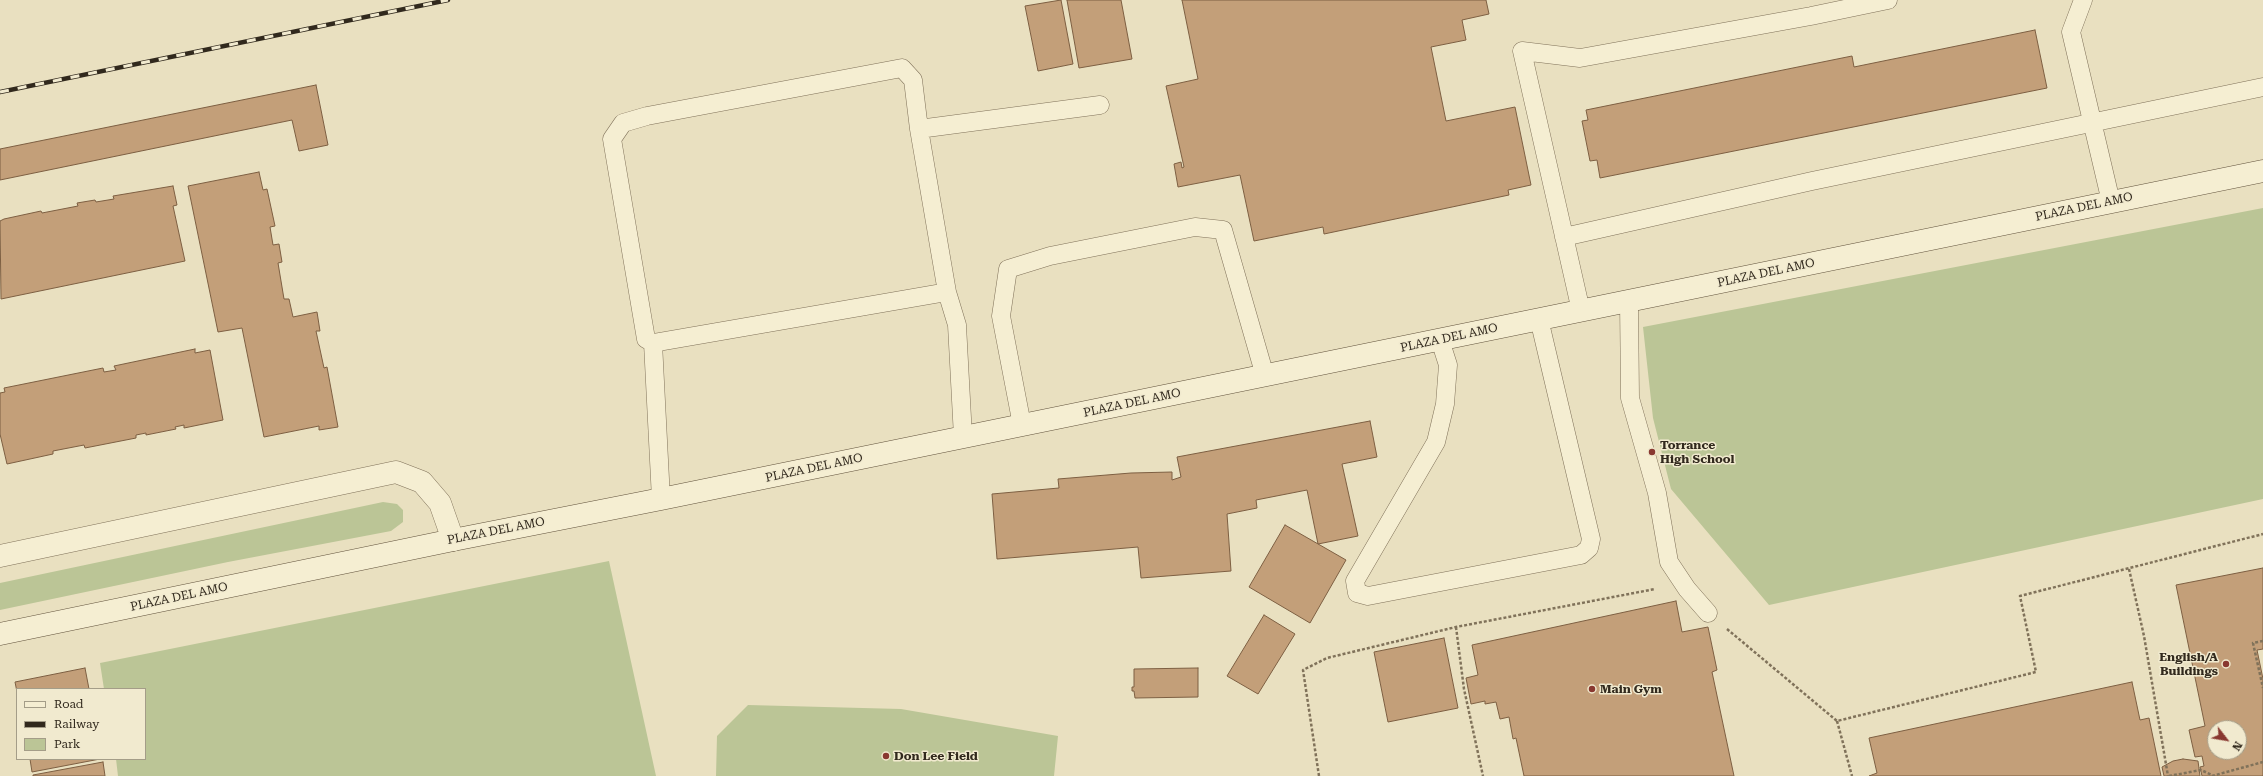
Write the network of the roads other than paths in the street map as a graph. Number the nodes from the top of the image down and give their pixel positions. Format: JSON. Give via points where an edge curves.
{"nodes":[{"id":1,"x":1888,"y":0,"type":"edge"},
{"id":2,"x":2083,"y":0,"type":"edge"},
{"id":3,"x":2263,"y":87,"type":"edge"},
{"id":4,"x":1100,"y":104,"type":"dead end"},
{"id":5,"x":2092,"y":123,"type":"junction"},
{"id":6,"x":919,"y":129,"type":"junction"},
{"id":7,"x":2263,"y":171,"type":"edge"},
{"id":8,"x":2112,"y":202,"type":"junction"},
{"id":9,"x":1564,"y":237,"type":"junction"},
{"id":10,"x":947,"y":292,"type":"junction"},
{"id":11,"x":1629,"y":301,"type":"junction"},
{"id":12,"x":1581,"y":311,"type":"junction"},
{"id":13,"x":1539,"y":319,"type":"junction"},
{"id":14,"x":1440,"y":340,"type":"junction"},
{"id":15,"x":653,"y":343,"type":"junction"},
{"id":16,"x":1265,"y":376,"type":"junction"},
{"id":17,"x":1022,"y":425,"type":"junction"},
{"id":18,"x":962,"y":437,"type":"junction"},
{"id":19,"x":661,"y":499,"type":"junction"},
{"id":20,"x":453,"y":540,"type":"junction"},
{"id":21,"x":0,"y":556,"type":"edge"},
{"id":22,"x":1708,"y":613,"type":"road end"},
{"id":23,"x":0,"y":634,"type":"edge"}],
"edges":[{"from":1,"to":9,"type":"lane","via":[[1580,58],[1522,51]]},
{"from":2,"to":5,"type":"lane","via":[[2071,32]]},
{"from":3,"to":5,"type":"lane"},
{"from":4,"to":6,"type":"lane"},
{"from":5,"to":8,"type":"lane"},
{"from":5,"to":9,"type":"lane","via":[[1812,181]]},
{"from":6,"to":10,"type":"lane"},
{"from":6,"to":15,"type":"lane","via":[[913,80],[902,68],[647,116],[623,123],[612,139],[646,339]]},
{"from":7,"to":8,"type":"main road","name":"PLAZA DEL AMO"},
{"from":8,"to":11,"type":"main road","name":"PLAZA DEL AMO"},
{"from":9,"to":12,"type":"lane"},
{"from":10,"to":15,"type":"lane"},
{"from":10,"to":18,"type":"lane","via":[[957,325]]},
{"from":11,"to":12,"type":"main road","name":"PLAZA DEL AMO"},
{"from":11,"to":22,"type":"lane","via":[[1630,398],[1656,493],[1669,562],[1687,589]]},
{"from":12,"to":13,"type":"main road","name":"PLAZA DEL AMO"},
{"from":13,"to":14,"type":"main road","name":"PLAZA DEL AMO"},
{"from":13,"to":14,"type":"lane","via":[[1591,540],[1589,548],[1581,555],[1368,596],[1356,593],[1355,581],[1436,442],[1445,404],[1448,365]]},
{"from":14,"to":16,"type":"main road","name":"PLAZA DEL AMO"},
{"from":15,"to":19,"type":"lane"},
{"from":16,"to":17,"type":"main road","name":"PLAZA DEL AMO"},
{"from":16,"to":17,"type":"lane","via":[[1223,230],[1195,227],[1050,256],[1008,269],[1001,316]]},
{"from":17,"to":18,"type":"main road","name":"PLAZA DEL AMO"},
{"from":18,"to":19,"type":"main road","name":"PLAZA DEL AMO"},
{"from":19,"to":20,"type":"main road","name":"PLAZA DEL AMO"},
{"from":20,"to":21,"type":"main road","via":[[440,503],[422,482],[396,472]]},
{"from":20,"to":23,"type":"main road","name":"PLAZA DEL AMO"}]}
